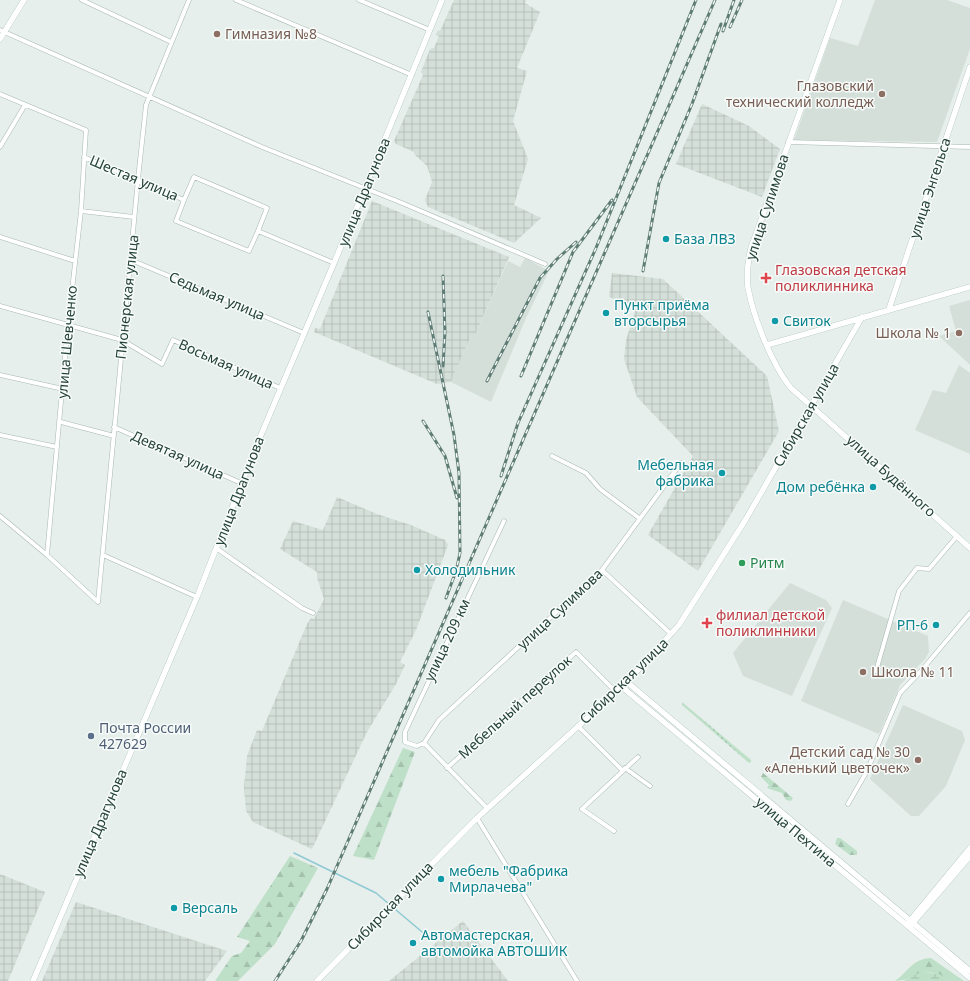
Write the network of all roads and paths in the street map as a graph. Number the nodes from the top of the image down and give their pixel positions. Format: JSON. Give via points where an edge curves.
{"nodes":[{"id":1,"x":24,"y":0,"type":"edge"},
{"id":2,"x":82,"y":0,"type":"edge"},
{"id":3,"x":189,"y":0,"type":"edge"},
{"id":4,"x":236,"y":0,"type":"edge"},
{"id":5,"x":359,"y":0,"type":"edge"},
{"id":6,"x":442,"y":0,"type":"edge"},
{"id":7,"x":840,"y":0,"type":"edge"},
{"id":8,"x":430,"y":30,"type":"junction"},
{"id":9,"x":2,"y":31,"type":"edge"},
{"id":10,"x":0,"y":39,"type":"edge"},
{"id":11,"x":171,"y":42,"type":"junction"},
{"id":12,"x":970,"y":67,"type":"edge"},
{"id":13,"x":412,"y":75,"type":"junction"},
{"id":14,"x":0,"y":94,"type":"edge"},
{"id":15,"x":148,"y":97,"type":"junction"},
{"id":16,"x":25,"y":105,"type":"junction"},
{"id":17,"x":788,"y":142,"type":"junction"},
{"id":18,"x":943,"y":146,"type":"junction"},
{"id":19,"x":0,"y":147,"type":"edge"},
{"id":20,"x":970,"y":147,"type":"edge"},
{"id":21,"x":84,"y":157,"type":"junction"},
{"id":22,"x":138,"y":179,"type":"junction"},
{"id":23,"x":365,"y":188,"type":"junction"},
{"id":24,"x":184,"y":200,"type":"junction"},
{"id":25,"x":81,"y":211,"type":"junction"},
{"id":26,"x":134,"y":218,"type":"junction"},
{"id":27,"x":258,"y":231,"type":"junction"},
{"id":28,"x":0,"y":237,"type":"edge"},
{"id":29,"x":131,"y":260,"type":"junction"},
{"id":30,"x":75,"y":261,"type":"junction"},
{"id":31,"x":334,"y":263,"type":"junction"},
{"id":32,"x":545,"y":264,"type":"dead end"},
{"id":33,"x":970,"y":287,"type":"edge"},
{"id":34,"x":0,"y":306,"type":"edge"},
{"id":35,"x":889,"y":309,"type":"junction"},
{"id":36,"x":862,"y":317,"type":"junction"},
{"id":37,"x":68,"y":325,"type":"junction"},
{"id":38,"x":304,"y":333,"type":"junction"},
{"id":39,"x":122,"y":340,"type":"junction"},
{"id":40,"x":767,"y":345,"type":"junction"},
{"id":41,"x":0,"y":375,"type":"edge"},
{"id":42,"x":280,"y":388,"type":"junction"},
{"id":43,"x":63,"y":390,"type":"junction"},
{"id":44,"x":812,"y":406,"type":"junction"},
{"id":45,"x":60,"y":422,"type":"junction"},
{"id":46,"x":114,"y":427,"type":"junction"},
{"id":47,"x":0,"y":435,"type":"edge"},
{"id":48,"x":114,"y":436,"type":"junction"},
{"id":49,"x":57,"y":447,"type":"junction"},
{"id":50,"x":552,"y":456,"type":"dead end"},
{"id":51,"x":681,"y":463,"type":"dead end"},
{"id":52,"x":241,"y":483,"type":"junction"},
{"id":53,"x":0,"y":516,"type":"edge"},
{"id":54,"x":639,"y":518,"type":"junction"},
{"id":55,"x":504,"y":521,"type":"dead end"},
{"id":56,"x":957,"y":536,"type":"junction"},
{"id":57,"x":216,"y":548,"type":"junction"},
{"id":58,"x":970,"y":548,"type":"edge"},
{"id":59,"x":47,"y":555,"type":"junction"},
{"id":60,"x":103,"y":555,"type":"junction"},
{"id":61,"x":602,"y":570,"type":"junction"},
{"id":62,"x":196,"y":597,"type":"junction"},
{"id":63,"x":314,"y":613,"type":"dead end"},
{"id":64,"x":970,"y":613,"type":"edge"},
{"id":65,"x":672,"y":634,"type":"junction"},
{"id":66,"x":876,"y":670,"type":"dead end"},
{"id":67,"x":627,"y":682,"type":"junction"},
{"id":68,"x":622,"y":687,"type":"junction"},
{"id":69,"x":616,"y":692,"type":"junction"},
{"id":70,"x":578,"y":726,"type":"junction"},
{"id":71,"x":424,"y":742,"type":"junction"},
{"id":72,"x":638,"y":757,"type":"dead end"},
{"id":73,"x":447,"y":768,"type":"junction"},
{"id":74,"x":624,"y":770,"type":"junction"},
{"id":75,"x":650,"y":786,"type":"dead end"},
{"id":76,"x":848,"y":804,"type":"dead end"},
{"id":77,"x":487,"y":808,"type":"junction"},
{"id":78,"x":477,"y":818,"type":"junction"},
{"id":79,"x":614,"y":831,"type":"dead end"},
{"id":80,"x":970,"y":848,"type":"edge"},
{"id":81,"x":970,"y":856,"type":"edge"},
{"id":82,"x":910,"y":923,"type":"junction"},
{"id":83,"x":970,"y":971,"type":"edge"},
{"id":84,"x":970,"y":978,"type":"edge"},
{"id":85,"x":33,"y":981,"type":"edge"},
{"id":86,"x":317,"y":981,"type":"edge"},
{"id":87,"x":577,"y":981,"type":"edge"}],
"edges":[{"from":1,"to":9,"type":"main road"},
{"from":2,"to":11,"type":"street"},
{"from":3,"to":11,"type":"street","name":"Пионерская улица"},
{"from":4,"to":13,"type":"street"},
{"from":5,"to":8,"type":"street"},
{"from":6,"to":8,"type":"main road","name":"улица Драгунова"},
{"from":7,"to":17,"type":"main road","name":"улица Сулимова"},
{"from":8,"to":13,"type":"main road","name":"улица Драгунова"},
{"from":9,"to":10,"type":"main road"},
{"from":9,"to":15,"type":"street"},
{"from":11,"to":15,"type":"street","name":"Пионерская улица"},
{"from":12,"to":18,"type":"main road","name":"улица Энгельса"},
{"from":13,"to":23,"type":"main road","name":"улица Драгунова"},
{"from":14,"to":16,"type":"street"},
{"from":15,"to":22,"type":"street","name":"Пионерская улица"},
{"from":15,"to":23,"type":"street","via":[[262,147]]},
{"from":16,"to":19,"type":"street"},
{"from":16,"to":21,"type":"street","name":"улица Шевченко","via":[[86,130]]},
{"from":17,"to":18,"type":"street"},
{"from":17,"to":40,"type":"main road","name":"улица Сулимова","via":[[748,260],[748,287]]},
{"from":18,"to":20,"type":"street"},
{"from":18,"to":35,"type":"main road","name":"улица Энгельса"},
{"from":21,"to":22,"type":"street","name":"Шестая улица"},
{"from":21,"to":25,"type":"street","name":"улица Шевченко"},
{"from":22,"to":24,"type":"street","name":"Шестая улица"},
{"from":22,"to":26,"type":"street","name":"Пионерская улица"},
{"from":23,"to":31,"type":"main road","name":"улица Драгунова"},
{"from":23,"to":32,"type":"street"},
{"from":24,"to":27,"type":"street","name":"Шестая улица","via":[[176,221],[250,251]]},
{"from":24,"to":27,"type":"street","name":"Шестая улица","via":[[194,177],[267,208]]},
{"from":25,"to":26,"type":"street"},
{"from":25,"to":30,"type":"street","name":"улица Шевченко"},
{"from":26,"to":29,"type":"street","name":"Пионерская улица"},
{"from":27,"to":31,"type":"street"},
{"from":28,"to":30,"type":"street"},
{"from":29,"to":38,"type":"street","name":"Седьмая улица"},
{"from":29,"to":39,"type":"street","name":"Пионерская улица"},
{"from":30,"to":37,"type":"street","name":"улица Шевченко"},
{"from":31,"to":38,"type":"main road","name":"улица Драгунова"},
{"from":33,"to":35,"type":"main road"},
{"from":34,"to":37,"type":"street"},
{"from":35,"to":36,"type":"main road"},
{"from":36,"to":40,"type":"main road"},
{"from":36,"to":44,"type":"main road","name":"Сибирская улица"},
{"from":37,"to":39,"type":"street"},
{"from":37,"to":43,"type":"street","name":"улица Шевченко"},
{"from":38,"to":42,"type":"main road","name":"улица Драгунова"},
{"from":39,"to":42,"type":"street","name":"Восьмая улица","via":[[162,364],[174,340]]},
{"from":39,"to":46,"type":"street","name":"Пионерская улица"},
{"from":40,"to":44,"type":"main road","name":"улица Сулимова","via":[[790,388]]},
{"from":41,"to":43,"type":"street"},
{"from":42,"to":52,"type":"main road","name":"улица Драгунова"},
{"from":43,"to":45,"type":"street","name":"улица Шевченко"},
{"from":44,"to":56,"type":"main road","name":"улица Будённого"},
{"from":44,"to":65,"type":"main road","name":"Сибирская улица","via":[[706,584]]},
{"from":45,"to":48,"type":"street"},
{"from":45,"to":49,"type":"street","name":"улица Шевченко"},
{"from":46,"to":48,"type":"street","name":"Пионерская улица"},
{"from":46,"to":52,"type":"street","name":"Девятая улица"},
{"from":47,"to":49,"type":"street"},
{"from":48,"to":60,"type":"street","name":"Пионерская улица"},
{"from":49,"to":59,"type":"street","name":"улица Шевченко"},
{"from":50,"to":54,"type":"street","via":[[586,473],[600,489]]},
{"from":51,"to":54,"type":"street","name":"улица Сулимова"},
{"from":52,"to":57,"type":"main road","name":"улица Драгунова"},
{"from":53,"to":59,"type":"street"},
{"from":54,"to":61,"type":"street","name":"улица Сулимова"},
{"from":55,"to":71,"type":"street","name":"улица 209 км","via":[[405,732],[406,742],[417,746]]},
{"from":56,"to":58,"type":"main road","name":"улица Будённого"},
{"from":56,"to":66,"type":"street","via":[[928,569],[917,568],[898,591]]},
{"from":57,"to":62,"type":"main road","name":"улица Драгунова"},
{"from":57,"to":63,"type":"street","via":[[302,608]]},
{"from":59,"to":60,"type":"street","name":"Пионерская улица","via":[[98,602]]},
{"from":60,"to":62,"type":"street"},
{"from":61,"to":65,"type":"street"},
{"from":61,"to":71,"type":"street","name":"улица Сулимова","via":[[439,720]]},
{"from":62,"to":85,"type":"main road","name":"улица Драгунова"},
{"from":64,"to":76,"type":"street","via":[[900,693],[868,771]]},
{"from":65,"to":67,"type":"main road","name":"Сибирская улица"},
{"from":67,"to":68,"type":"main road","name":"Сибирская улица"},
{"from":67,"to":82,"type":"main road","name":"улица Пехтина"},
{"from":68,"to":69,"type":"main road","name":"Сибирская улица"},
{"from":68,"to":82,"type":"main road","name":"улица Пехтина"},
{"from":69,"to":70,"type":"main road","name":"Сибирская улица"},
{"from":69,"to":73,"type":"street","name":"Мебельный переулок","via":[[576,652]]},
{"from":70,"to":74,"type":"street"},
{"from":70,"to":77,"type":"main road","name":"Сибирская улица"},
{"from":71,"to":73,"type":"street"},
{"from":72,"to":74,"type":"street"},
{"from":73,"to":77,"type":"street"},
{"from":74,"to":75,"type":"street"},
{"from":74,"to":79,"type":"street","via":[[582,808]]},
{"from":77,"to":78,"type":"main road","name":"Сибирская улица"},
{"from":78,"to":86,"type":"main road","name":"Сибирская улица"},
{"from":78,"to":87,"type":"street"},
{"from":80,"to":82,"type":"main road"},
{"from":81,"to":82,"type":"main road"},
{"from":82,"to":83,"type":"main road","name":"улица Пехтина"},
{"from":82,"to":84,"type":"main road","name":"улица Пехтина"}]}
